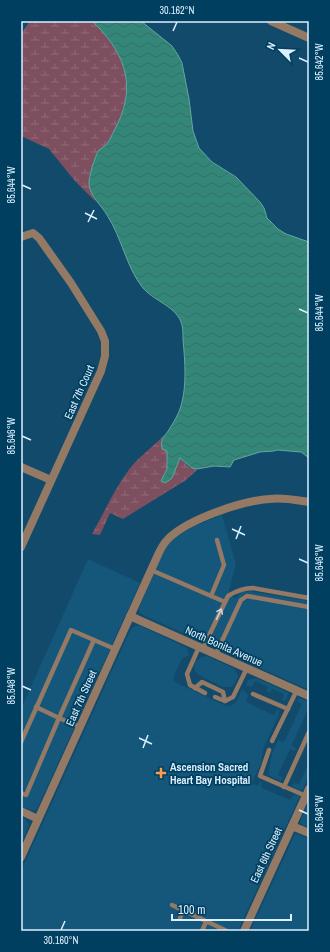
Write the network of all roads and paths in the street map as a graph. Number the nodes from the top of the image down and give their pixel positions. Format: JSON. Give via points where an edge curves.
{"nodes":[{"id":1,"x":271,"y":21,"type":"edge"},
{"id":2,"x":309,"y":38,"type":"edge"},
{"id":3,"x":21,"y":237,"type":"edge"},
{"id":4,"x":21,"y":467,"type":"edge"},
{"id":5,"x":51,"y":480,"type":"junction"},
{"id":6,"x":309,"y":502,"type":"edge"},
{"id":7,"x":217,"y":540,"type":"dead end"},
{"id":8,"x":21,"y":547,"type":"edge"},
{"id":9,"x":151,"y":570,"type":"junction"},
{"id":10,"x":211,"y":596,"type":"junction"},
{"id":11,"x":309,"y":598,"type":"edge"},
{"id":12,"x":225,"y":602,"type":"junction"},
{"id":13,"x":309,"y":607,"type":"edge"},
{"id":14,"x":130,"y":616,"type":"junction"},
{"id":15,"x":94,"y":640,"type":"junction"},
{"id":16,"x":201,"y":647,"type":"junction"},
{"id":17,"x":115,"y":649,"type":"junction"},
{"id":18,"x":216,"y":654,"type":"junction"},
{"id":19,"x":246,"y":668,"type":"junction"},
{"id":20,"x":195,"y":688,"type":"junction"},
{"id":21,"x":297,"y":690,"type":"junction"},
{"id":22,"x":205,"y":692,"type":"dead end"},
{"id":23,"x":253,"y":694,"type":"dead end"},
{"id":24,"x":309,"y":696,"type":"edge"},
{"id":25,"x":215,"y":697,"type":"dead end"},
{"id":26,"x":225,"y":701,"type":"junction"},
{"id":27,"x":36,"y":707,"type":"junction"},
{"id":28,"x":288,"y":709,"type":"junction"},
{"id":29,"x":59,"y":718,"type":"junction"},
{"id":30,"x":80,"y":727,"type":"junction"},
{"id":31,"x":309,"y":732,"type":"edge"},
{"id":32,"x":272,"y":741,"type":"dead end"},
{"id":33,"x":21,"y":742,"type":"edge"},
{"id":34,"x":269,"y":750,"type":"dead end"},
{"id":35,"x":284,"y":787,"type":"junction"},
{"id":36,"x":307,"y":792,"type":"edge"},
{"id":37,"x":21,"y":793,"type":"edge"},
{"id":38,"x":21,"y":811,"type":"edge"},
{"id":39,"x":38,"y":819,"type":"junction"},
{"id":40,"x":292,"y":826,"type":"junction"},
{"id":41,"x":309,"y":833,"type":"edge"},
{"id":42,"x":21,"y":857,"type":"edge"},
{"id":43,"x":172,"y":906,"type":"dead end"},
{"id":44,"x":183,"y":912,"type":"junction"},
{"id":45,"x":180,"y":918,"type":"dead end"},
{"id":46,"x":206,"y":922,"type":"junction"},
{"id":47,"x":202,"y":931,"type":"edge"},
{"id":48,"x":227,"y":931,"type":"edge"},
{"id":49,"x":244,"y":931,"type":"edge"}],
"edges":[{"from":1,"to":2,"type":"street"},
{"from":3,"to":5,"type":"street","name":"East 7th Court","via":[[33,233],[39,238],[71,283],[105,341],[101,371]]},
{"from":4,"to":5,"type":"street"},
{"from":5,"to":8,"type":"street","name":"East 7th Court"},
{"from":6,"to":9,"type":"street","name":"East 7th Street","via":[[270,498],[208,516],[183,528],[170,538],[161,549]]},
{"from":7,"to":10,"type":"lane","via":[[224,565]]},
{"from":9,"to":10,"type":"lane"},
{"from":9,"to":14,"type":"street","name":"East 7th Street"},
{"from":10,"to":12,"type":"lane"},
{"from":11,"to":12,"type":"lane","via":[[245,588],[228,596]]},
{"from":16,"to":12,"type":"lane","one_way":true},
{"from":13,"to":18,"type":"lane","via":[[247,596],[241,600]]},
{"from":14,"to":16,"type":"street","name":"North Bonita Avenue"},
{"from":14,"to":17,"type":"street","name":"East 7th Street"},
{"from":15,"to":17,"type":"lane"},
{"from":15,"to":27,"type":"lane","via":[[71,630]]},
{"from":15,"to":29,"type":"lane"},
{"from":16,"to":18,"type":"street","name":"North Bonita Avenue"},
{"from":16,"to":20,"type":"lane","via":[[187,674],[190,685]]},
{"from":17,"to":30,"type":"street","name":"East 7th Street"},
{"from":18,"to":19,"type":"street","name":"North Bonita Avenue"},
{"from":19,"to":21,"type":"street","name":"North Bonita Avenue"},
{"from":19,"to":26,"type":"lane","via":[[233,697]]},
{"from":20,"to":22,"type":"lane"},
{"from":20,"to":26,"type":"lane","via":[[202,682],[222,692]]},
{"from":21,"to":24,"type":"street","name":"North Bonita Avenue"},
{"from":21,"to":28,"type":"lane"},
{"from":23,"to":28,"type":"lane"},
{"from":25,"to":26,"type":"lane"},
{"from":27,"to":29,"type":"lane"},
{"from":27,"to":33,"type":"lane"},
{"from":28,"to":32,"type":"lane"},
{"from":29,"to":30,"type":"lane"},
{"from":29,"to":37,"type":"lane","via":[[26,794]]},
{"from":30,"to":39,"type":"street","name":"East 7th Street"},
{"from":31,"to":35,"type":"lane"},
{"from":34,"to":35,"type":"lane","via":[[260,776]]},
{"from":35,"to":36,"type":"lane"},
{"from":36,"to":40,"type":"street","name":"East 6th Street"},
{"from":38,"to":39,"type":"street"},
{"from":39,"to":42,"type":"street","name":"East 7th Street"},
{"from":40,"to":41,"type":"street"},
{"from":40,"to":49,"type":"street","name":"East 6th Street"},
{"from":43,"to":44,"type":"lane"},
{"from":44,"to":45,"type":"lane"},
{"from":44,"to":46,"type":"lane"},
{"from":46,"to":47,"type":"lane"},
{"from":46,"to":48,"type":"lane"}]}
